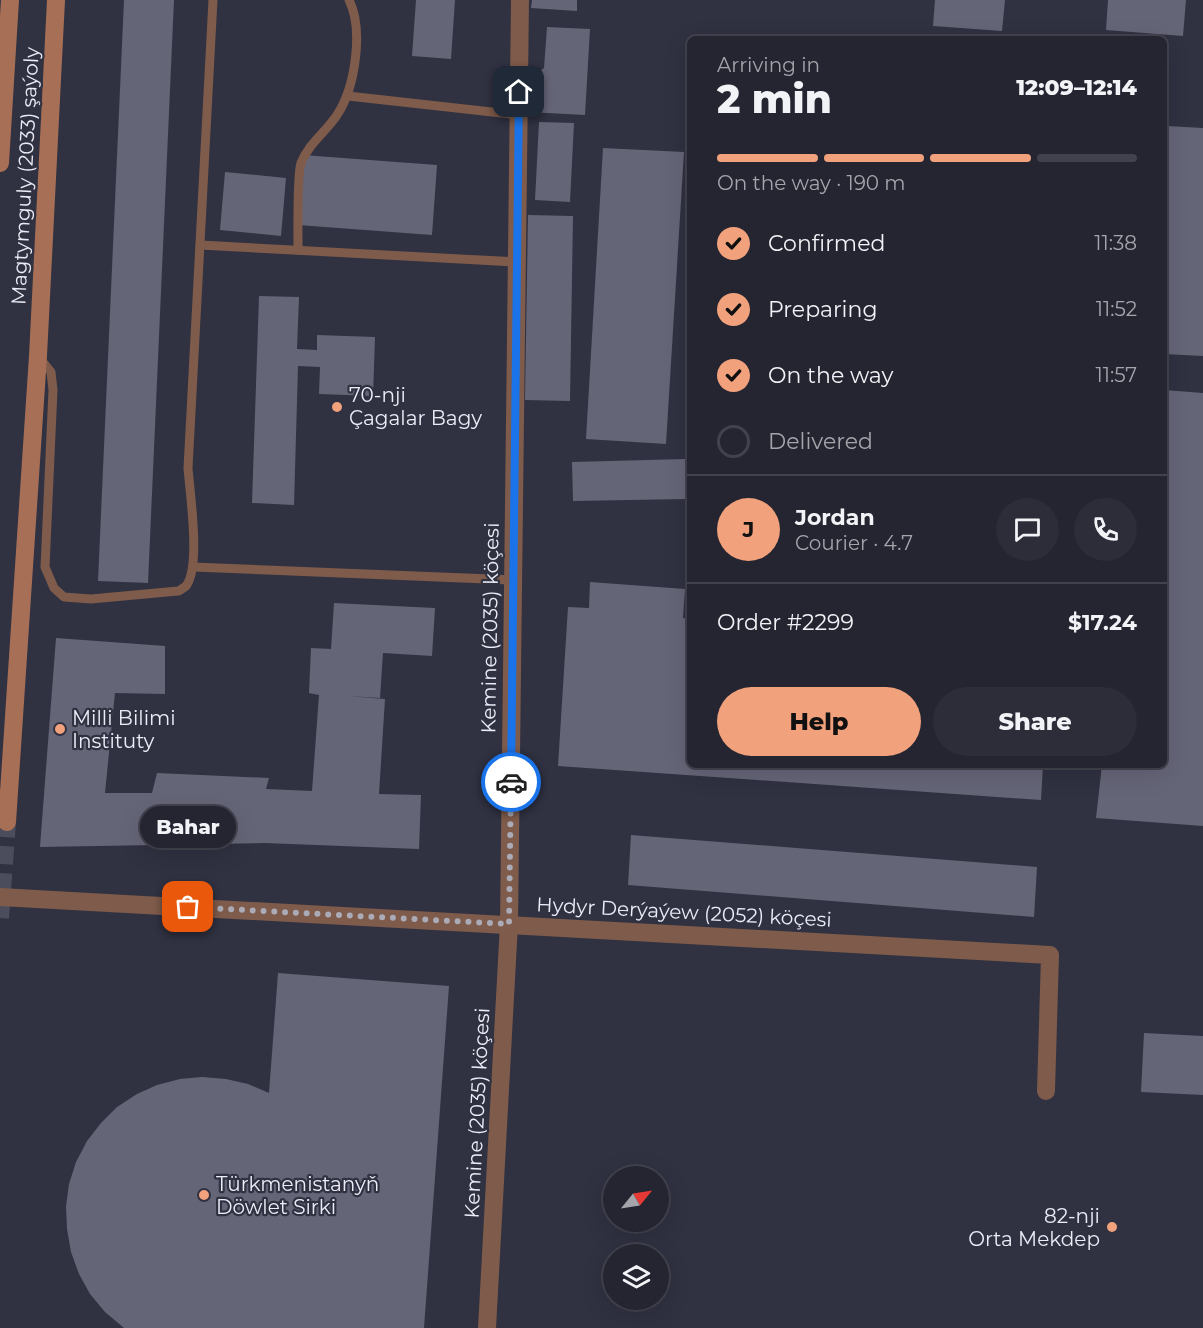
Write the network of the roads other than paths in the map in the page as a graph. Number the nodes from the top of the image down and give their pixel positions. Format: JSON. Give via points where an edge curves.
{"nodes":[{"id":1,"x":10,"y":0,"type":"edge"},
{"id":2,"x":56,"y":0,"type":"edge"},
{"id":3,"x":213,"y":0,"type":"edge"},
{"id":4,"x":349,"y":0,"type":"edge"},
{"id":5,"x":520,"y":0,"type":"edge"},
{"id":6,"x":348,"y":96,"type":"junction"},
{"id":7,"x":519,"y":115,"type":"junction"},
{"id":8,"x":0,"y":163,"type":"edge"},
{"id":9,"x":200,"y":245,"type":"junction"},
{"id":10,"x":298,"y":250,"type":"junction"},
{"id":11,"x":517,"y":261,"type":"junction"},
{"id":12,"x":38,"y":356,"type":"junction"},
{"id":13,"x":193,"y":567,"type":"junction"},
{"id":14,"x":513,"y":580,"type":"junction"},
{"id":15,"x":7,"y":822,"type":"tunnel mouth"},
{"id":16,"x":0,"y":897,"type":"edge"},
{"id":17,"x":509,"y":924,"type":"junction"},
{"id":18,"x":1046,"y":1091,"type":"dead end"},
{"id":19,"x":487,"y":1328,"type":"edge"}],
"edges":[{"from":1,"to":8,"type":"main road","name":"Magtymguly (2033) şaýoly"},
{"from":2,"to":12,"type":"main road","name":"Magtymguly (2033) şaýoly"},
{"from":3,"to":9,"type":"lane"},
{"from":4,"to":6,"type":"lane","via":[[358,40]]},
{"from":5,"to":7,"type":"street","name":"Kemine (2035) köçesi"},
{"from":6,"to":7,"type":"lane"},
{"from":6,"to":10,"type":"lane","via":[[307,150],[300,166]]},
{"from":7,"to":11,"type":"street","name":"Kemine (2035) köçesi"},
{"from":9,"to":10,"type":"lane"},
{"from":9,"to":13,"type":"lane","via":[[189,468]]},
{"from":10,"to":11,"type":"lane"},
{"from":11,"to":14,"type":"street","name":"Kemine (2035) köçesi"},
{"from":12,"to":13,"type":"lane","via":[[51,372],[53,390],[45,567],[54,588],[64,597],[91,599],[178,591],[185,587]]},
{"from":12,"to":15,"type":"main road","name":"Magtymguly (2033) şaýoly"},
{"from":13,"to":14,"type":"lane"},
{"from":14,"to":17,"type":"street","name":"Kemine (2035) köçesi"},
{"from":16,"to":17,"type":"street","name":"Hydyr Derýaýew (2052) köçesi"},
{"from":17,"to":18,"type":"street","name":"Hydyr Derýaýew (2052) köçesi","via":[[1050,955]]},
{"from":17,"to":19,"type":"street","name":"Kemine (2035) köçesi"}]}
